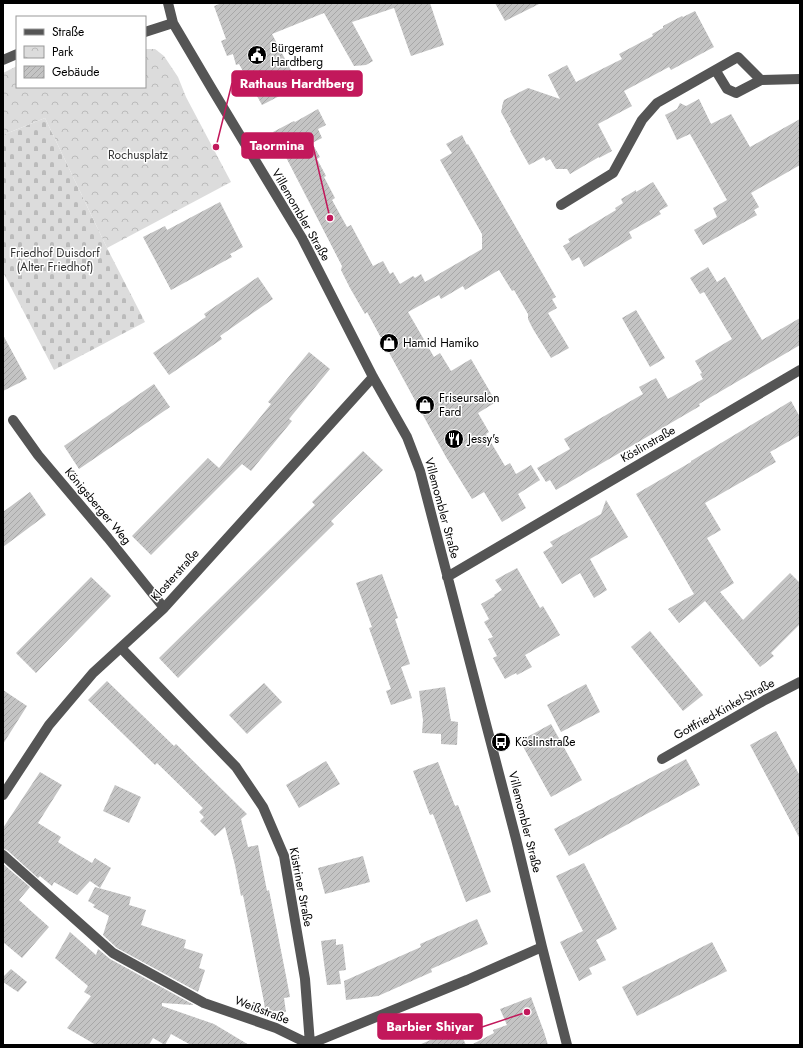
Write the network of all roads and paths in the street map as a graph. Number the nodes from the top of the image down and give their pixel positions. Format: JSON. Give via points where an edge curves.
{"nodes":[{"id":1,"x":168,"y":3,"type":"edge"},
{"id":2,"x":173,"y":23,"type":"junction"},
{"id":3,"x":146,"y":32,"type":"edge"},
{"id":4,"x":16,"y":54,"type":"edge"},
{"id":5,"x":3,"y":60,"type":"edge"},
{"id":6,"x":716,"y":71,"type":"junction"},
{"id":7,"x":800,"y":79,"type":"edge"},
{"id":8,"x":761,"y":80,"type":"junction"},
{"id":9,"x":561,"y":205,"type":"dead end"},
{"id":10,"x":800,"y":370,"type":"edge"},
{"id":11,"x":372,"y":377,"type":"junction"},
{"id":12,"x":13,"y":420,"type":"dead end"},
{"id":13,"x":447,"y":577,"type":"junction"},
{"id":14,"x":164,"y":608,"type":"junction"},
{"id":15,"x":121,"y":648,"type":"junction"},
{"id":16,"x":800,"y":682,"type":"edge"},
{"id":17,"x":662,"y":759,"type":"dead end"},
{"id":18,"x":3,"y":795,"type":"edge"},
{"id":19,"x":3,"y":855,"type":"edge"},
{"id":20,"x":542,"y":947,"type":"junction"},
{"id":21,"x":310,"y":1044,"type":"edge"},
{"id":22,"x":567,"y":1045,"type":"edge"}],
"edges":[{"from":1,"to":2,"type":"street","name":"Villemombler Straße"},
{"from":2,"to":3,"type":"street"},
{"from":2,"to":11,"type":"street","name":"Villemombler Straße","via":[[302,238]]},
{"from":4,"to":5,"type":"street"},
{"from":6,"to":8,"type":"street","via":[[738,57]]},
{"from":6,"to":8,"type":"street","via":[[727,89],[736,93]]},
{"from":6,"to":9,"type":"street","via":[[657,103],[642,120],[613,173]]},
{"from":7,"to":8,"type":"street"},
{"from":10,"to":13,"type":"street","name":"Köslinstraße"},
{"from":11,"to":13,"type":"street","name":"Villemombler Straße","via":[[407,437],[420,471]]},
{"from":11,"to":14,"type":"street","name":"Klosterstraße"},
{"from":12,"to":14,"type":"street","name":"Königsberger Weg","via":[[38,455]]},
{"from":13,"to":20,"type":"street","name":"Villemombler Straße"},
{"from":14,"to":15,"type":"street","name":"Klosterstraße"},
{"from":15,"to":18,"type":"street","name":"Klosterstraße","via":[[93,673],[49,724]]},
{"from":15,"to":21,"type":"street","name":"Küstriner Straße","via":[[236,767],[263,807],[284,856],[305,979]]},
{"from":16,"to":17,"type":"street","name":"Gottfried-Kinkel-Straße"},
{"from":19,"to":21,"type":"street","name":"Weißstraße","via":[[113,953],[204,1002],[276,1028]]},
{"from":20,"to":21,"type":"street"},
{"from":20,"to":22,"type":"street","name":"Villemombler Straße"}]}
